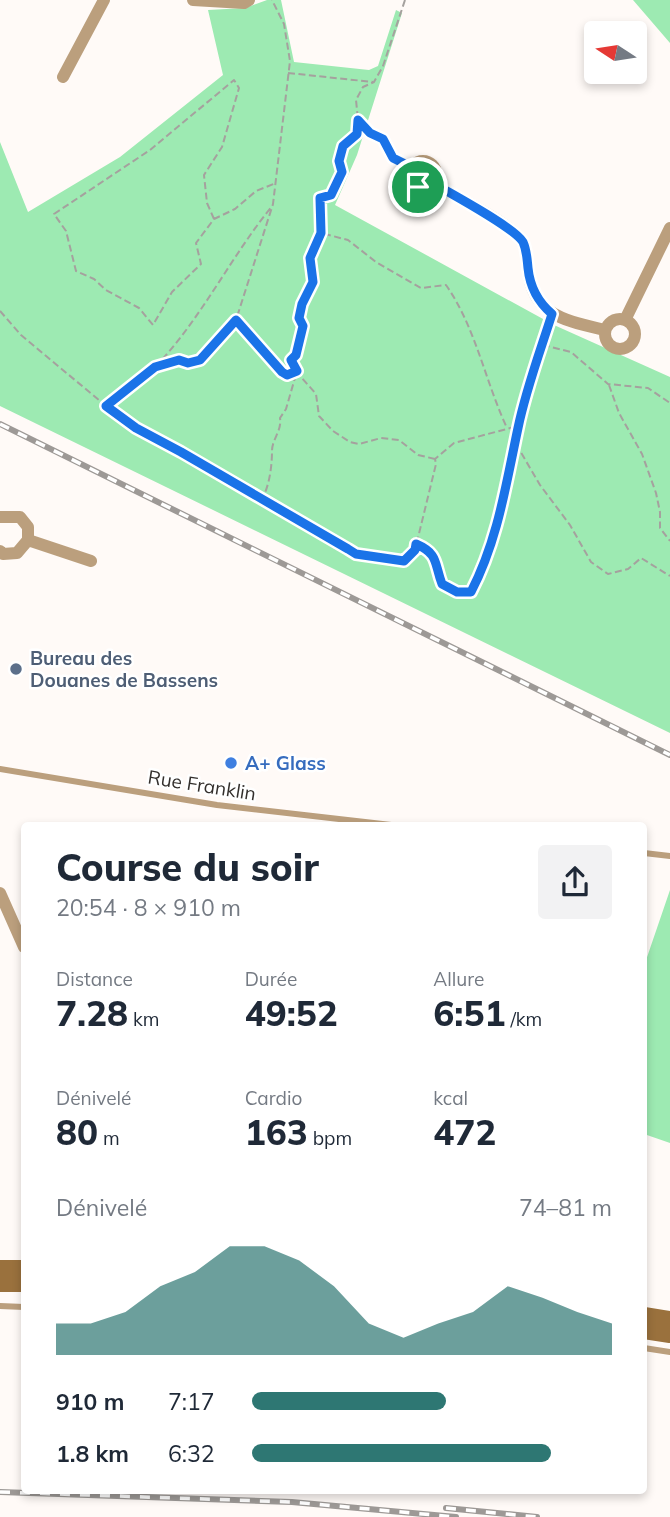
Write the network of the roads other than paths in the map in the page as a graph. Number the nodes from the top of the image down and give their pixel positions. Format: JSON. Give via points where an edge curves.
{"nodes":[{"id":1,"x":104,"y":0,"type":"edge"},
{"id":2,"x":193,"y":0,"type":"edge"},
{"id":3,"x":249,"y":0,"type":"edge"},
{"id":4,"x":63,"y":77,"type":"dead end"},
{"id":5,"x":433,"y":183,"type":"junction"},
{"id":6,"x":670,"y":228,"type":"edge"},
{"id":7,"x":625,"y":320,"type":"junction"},
{"id":8,"x":605,"y":330,"type":"junction"},
{"id":9,"x":0,"y":517,"type":"edge"},
{"id":10,"x":29,"y":540,"type":"junction"},
{"id":11,"x":1,"y":553,"type":"edge"},
{"id":12,"x":91,"y":561,"type":"dead end"},
{"id":13,"x":0,"y":769,"type":"edge"},
{"id":14,"x":365,"y":822,"type":"edge"},
{"id":15,"x":647,"y":853,"type":"edge"},
{"id":16,"x":670,"y":856,"type":"edge"},
{"id":17,"x":0,"y":893,"type":"edge"},
{"id":18,"x":21,"y":940,"type":"edge"},
{"id":19,"x":0,"y":1269,"type":"edge"},
{"id":20,"x":21,"y":1269,"type":"edge"},
{"id":21,"x":0,"y":1283,"type":"edge"},
{"id":22,"x":21,"y":1283,"type":"edge"},
{"id":23,"x":0,"y":1306,"type":"edge"},
{"id":24,"x":21,"y":1307,"type":"edge"},
{"id":25,"x":647,"y":1316,"type":"edge"},
{"id":26,"x":670,"y":1320,"type":"edge"},
{"id":27,"x":647,"y":1330,"type":"edge"},
{"id":28,"x":670,"y":1334,"type":"edge"},
{"id":29,"x":647,"y":1348,"type":"edge"},
{"id":30,"x":670,"y":1352,"type":"edge"}],
"edges":[{"from":1,"to":4,"type":"street"},
{"from":2,"to":3,"type":"street"},
{"from":5,"to":5,"type":"street","via":[[422,188],[415,185],[409,175],[411,167],[418,161],[431,163],[436,175]]},
{"from":5,"to":8,"type":"street","via":[[522,240],[540,304],[566,321]]},
{"from":6,"to":7,"type":"street"},
{"from":7,"to":8,"type":"street","via":[[610,322]]},
{"from":7,"to":8,"type":"street","via":[[634,330],[627,347],[612,347]]},
{"from":9,"to":10,"type":"street","via":[[20,517],[28,527]]},
{"from":10,"to":11,"type":"street","via":[[17,553]]},
{"from":10,"to":12,"type":"street"},
{"from":13,"to":14,"type":"lane","name":"Rue Franklin","via":[[217,805]]},
{"from":15,"to":16,"type":"lane"},
{"from":17,"to":18,"type":"street"},
{"from":19,"to":20,"type":"main road"},
{"from":21,"to":22,"type":"main road"},
{"from":23,"to":24,"type":"lane"},
{"from":25,"to":26,"type":"main road"},
{"from":27,"to":28,"type":"main road"},
{"from":29,"to":30,"type":"lane"}]}
